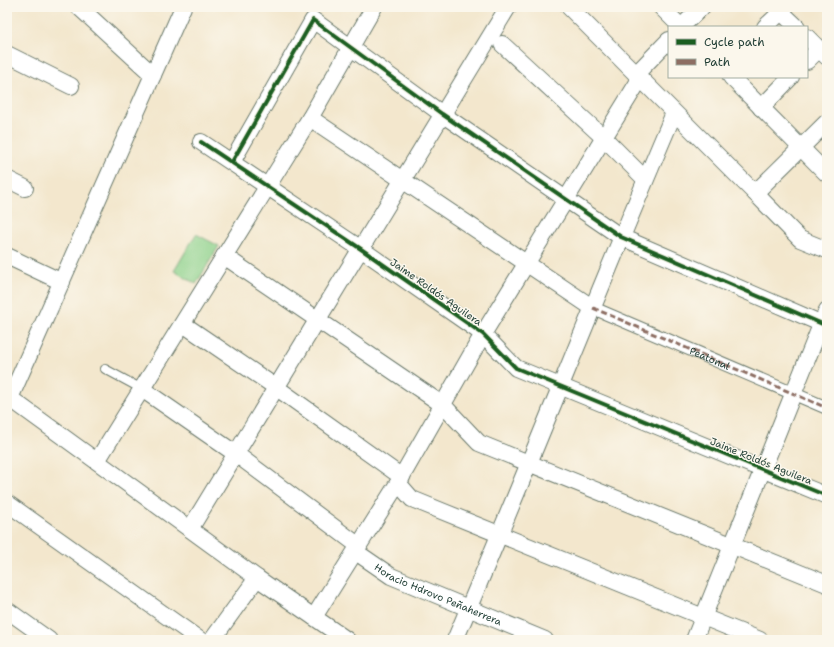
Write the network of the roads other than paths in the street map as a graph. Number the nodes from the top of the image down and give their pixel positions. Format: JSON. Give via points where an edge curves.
{"nodes":[{"id":1,"x":79,"y":7,"type":"edge"},
{"id":2,"x":183,"y":7,"type":"edge"},
{"id":3,"x":374,"y":7,"type":"edge"},
{"id":4,"x":508,"y":7,"type":"edge"},
{"id":5,"x":569,"y":7,"type":"edge"},
{"id":6,"x":661,"y":7,"type":"edge"},
{"id":7,"x":702,"y":7,"type":"edge"},
{"id":8,"x":778,"y":9,"type":"edge"},
{"id":9,"x":680,"y":26,"type":"edge"},
{"id":10,"x":682,"y":26,"type":"edge"},
{"id":11,"x":766,"y":26,"type":"edge"},
{"id":12,"x":796,"y":26,"type":"edge"},
{"id":13,"x":808,"y":38,"type":"edge"},
{"id":14,"x":668,"y":41,"type":"edge"},
{"id":15,"x":502,"y":44,"type":"dead end"},
{"id":16,"x":350,"y":49,"type":"junction"},
{"id":17,"x":823,"y":53,"type":"edge"},
{"id":18,"x":7,"y":54,"type":"edge"},
{"id":19,"x":808,"y":60,"type":"edge"},
{"id":20,"x":152,"y":75,"type":"junction"},
{"id":21,"x":638,"y":76,"type":"junction"},
{"id":22,"x":732,"y":78,"type":"edge"},
{"id":23,"x":790,"y":78,"type":"edge"},
{"id":24,"x":71,"y":86,"type":"dead end"},
{"id":25,"x":761,"y":108,"type":"junction"},
{"id":26,"x":674,"y":113,"type":"junction"},
{"id":27,"x":442,"y":114,"type":"junction"},
{"id":28,"x":310,"y":118,"type":"junction"},
{"id":29,"x":827,"y":122,"type":"edge"},
{"id":30,"x":603,"y":137,"type":"junction"},
{"id":31,"x":202,"y":142,"type":"dead end"},
{"id":32,"x":801,"y":148,"type":"junction"},
{"id":33,"x":232,"y":162,"type":"junction"},
{"id":34,"x":827,"y":174,"type":"edge"},
{"id":35,"x":7,"y":179,"type":"edge"},
{"id":36,"x":645,"y":179,"type":"junction"},
{"id":37,"x":402,"y":181,"type":"junction"},
{"id":38,"x":268,"y":186,"type":"junction"},
{"id":39,"x":25,"y":188,"type":"dead end"},
{"id":40,"x":755,"y":193,"type":"junction"},
{"id":41,"x":566,"y":198,"type":"junction"},
{"id":42,"x":621,"y":237,"type":"junction"},
{"id":43,"x":361,"y":249,"type":"junction"},
{"id":44,"x":827,"y":250,"type":"edge"},
{"id":45,"x":7,"y":256,"type":"edge"},
{"id":46,"x":224,"y":256,"type":"junction"},
{"id":47,"x":526,"y":264,"type":"junction"},
{"id":48,"x":62,"y":282,"type":"junction"},
{"id":49,"x":593,"y":308,"type":"junction"},
{"id":50,"x":825,"y":320,"type":"edge"},
{"id":51,"x":317,"y":321,"type":"junction"},
{"id":52,"x":183,"y":324,"type":"junction"},
{"id":53,"x":484,"y":334,"type":"junction"},
{"id":54,"x":105,"y":369,"type":"dead end"},
{"id":55,"x":277,"y":388,"type":"junction"},
{"id":56,"x":560,"y":388,"type":"junction"},
{"id":57,"x":142,"y":389,"type":"junction"},
{"id":58,"x":793,"y":395,"type":"junction"},
{"id":59,"x":8,"y":399,"type":"edge"},
{"id":60,"x":443,"y":405,"type":"junction"},
{"id":61,"x":827,"y":408,"type":"edge"},
{"id":62,"x":236,"y":454,"type":"junction"},
{"id":63,"x":98,"y":461,"type":"junction"},
{"id":64,"x":530,"y":463,"type":"junction"},
{"id":65,"x":761,"y":470,"type":"junction"},
{"id":66,"x":400,"y":480,"type":"junction"},
{"id":67,"x":827,"y":496,"type":"edge"},
{"id":68,"x":7,"y":503,"type":"edge"},
{"id":69,"x":190,"y":529,"type":"junction"},
{"id":70,"x":501,"y":534,"type":"junction"},
{"id":71,"x":731,"y":545,"type":"junction"},
{"id":72,"x":357,"y":549,"type":"junction"},
{"id":73,"x":257,"y":578,"type":"junction"},
{"id":74,"x":827,"y":584,"type":"edge"},
{"id":75,"x":468,"y":609,"type":"junction"},
{"id":76,"x":7,"y":610,"type":"edge"},
{"id":77,"x":703,"y":616,"type":"junction"},
{"id":78,"x":314,"y":617,"type":"junction"},
{"id":79,"x":50,"y":640,"type":"edge"},
{"id":80,"x":200,"y":640,"type":"edge"},
{"id":81,"x":212,"y":640,"type":"edge"},
{"id":82,"x":347,"y":640,"type":"edge"},
{"id":83,"x":455,"y":640,"type":"edge"},
{"id":84,"x":545,"y":640,"type":"edge"},
{"id":85,"x":694,"y":640,"type":"edge"},
{"id":86,"x":760,"y":640,"type":"edge"}],
"edges":[{"from":1,"to":20,"type":"street"},
{"from":2,"to":20,"type":"street"},
{"from":3,"to":16,"type":"street"},
{"from":4,"to":27,"type":"street"},
{"from":5,"to":21,"type":"street"},
{"from":6,"to":9,"type":"street"},
{"from":7,"to":10,"type":"street"},
{"from":8,"to":11,"type":"street"},
{"from":8,"to":12,"type":"street"},
{"from":13,"to":17,"type":"street"},
{"from":14,"to":21,"type":"street"},
{"from":15,"to":30,"type":"street"},
{"from":16,"to":27,"type":"street"},
{"from":16,"to":28,"type":"street"},
{"from":16,"to":33,"type":"street","via":[[313,20]]},
{"from":17,"to":19,"type":"street"},
{"from":18,"to":24,"type":"street"},
{"from":20,"to":48,"type":"street"},
{"from":21,"to":26,"type":"street"},
{"from":21,"to":30,"type":"street"},
{"from":22,"to":25,"type":"street"},
{"from":23,"to":25,"type":"street"},
{"from":25,"to":32,"type":"street"},
{"from":26,"to":36,"type":"street"},
{"from":26,"to":40,"type":"street"},
{"from":27,"to":37,"type":"street"},
{"from":27,"to":41,"type":"street"},
{"from":28,"to":37,"type":"street"},
{"from":28,"to":38,"type":"street"},
{"from":29,"to":32,"type":"street"},
{"from":30,"to":36,"type":"street"},
{"from":30,"to":41,"type":"street"},
{"from":31,"to":33,"type":"street","name":"Jaime Roldós Aguilera"},
{"from":32,"to":34,"type":"street"},
{"from":32,"to":40,"type":"street"},
{"from":33,"to":38,"type":"street","name":"Jaime Roldós Aguilera"},
{"from":35,"to":39,"type":"street"},
{"from":36,"to":42,"type":"street"},
{"from":37,"to":43,"type":"street"},
{"from":37,"to":47,"type":"street"},
{"from":38,"to":43,"type":"street","name":"Jaime Roldós Aguilera"},
{"from":38,"to":46,"type":"street"},
{"from":40,"to":44,"type":"street","via":[[800,239]]},
{"from":41,"to":42,"type":"street"},
{"from":41,"to":47,"type":"street"},
{"from":42,"to":49,"type":"street"},
{"from":42,"to":50,"type":"street"},
{"from":43,"to":51,"type":"street"},
{"from":43,"to":53,"type":"street","name":"Jaime Roldós Aguilera"},
{"from":45,"to":48,"type":"street"},
{"from":46,"to":51,"type":"street"},
{"from":46,"to":52,"type":"street"},
{"from":47,"to":49,"type":"street"},
{"from":47,"to":53,"type":"street"},
{"from":48,"to":59,"type":"street"},
{"from":49,"to":56,"type":"street"},
{"from":49,"to":58,"type":"street","name":"Peatonal"},
{"from":50,"to":58,"type":"street"},
{"from":51,"to":55,"type":"street"},
{"from":51,"to":60,"type":"street"},
{"from":52,"to":55,"type":"street"},
{"from":52,"to":57,"type":"street"},
{"from":53,"to":56,"type":"street","name":"Jaime Roldós Aguilera","via":[[516,368]]},
{"from":53,"to":60,"type":"street"},
{"from":54,"to":57,"type":"lane"},
{"from":55,"to":62,"type":"street"},
{"from":55,"to":66,"type":"street"},
{"from":56,"to":64,"type":"street"},
{"from":56,"to":65,"type":"street","name":"Jaime Roldós Aguilera"},
{"from":57,"to":62,"type":"street","name":"Horacio Hdrovo Peñaherrera"},
{"from":57,"to":63,"type":"street"},
{"from":58,"to":61,"type":"street","name":"Peatonal"},
{"from":58,"to":65,"type":"street"},
{"from":59,"to":63,"type":"street"},
{"from":60,"to":64,"type":"street","via":[[479,443]]},
{"from":60,"to":66,"type":"street"},
{"from":62,"to":69,"type":"street"},
{"from":62,"to":72,"type":"street","name":"Horacio Hdrovo Peñaherrera"},
{"from":63,"to":69,"type":"street"},
{"from":64,"to":70,"type":"street"},
{"from":64,"to":71,"type":"street"},
{"from":65,"to":67,"type":"street","name":"Jaime Roldós Aguilera"},
{"from":65,"to":71,"type":"street"},
{"from":66,"to":70,"type":"street","via":[[412,499]]},
{"from":66,"to":72,"type":"street"},
{"from":68,"to":80,"type":"street"},
{"from":69,"to":73,"type":"street"},
{"from":70,"to":75,"type":"street"},
{"from":70,"to":77,"type":"street"},
{"from":71,"to":74,"type":"street"},
{"from":71,"to":77,"type":"street"},
{"from":72,"to":75,"type":"street","name":"Horacio Hdrovo Peñaherrera","via":[[391,576]]},
{"from":72,"to":78,"type":"street"},
{"from":73,"to":78,"type":"street"},
{"from":73,"to":81,"type":"street"},
{"from":75,"to":83,"type":"street"},
{"from":75,"to":84,"type":"street","name":"Horacio Hdrovo Peñaherrera"},
{"from":76,"to":79,"type":"street"},
{"from":77,"to":85,"type":"street"},
{"from":77,"to":86,"type":"street"},
{"from":78,"to":82,"type":"street"}]}
